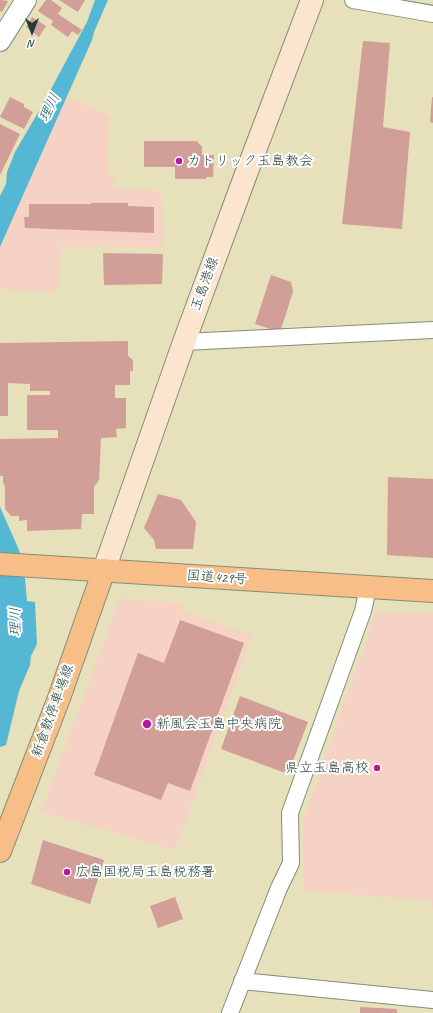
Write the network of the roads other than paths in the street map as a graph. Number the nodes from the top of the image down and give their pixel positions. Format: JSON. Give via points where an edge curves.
{"nodes":[{"id":1,"x":26,"y":0,"type":"edge"},
{"id":2,"x":312,"y":0,"type":"edge"},
{"id":3,"x":353,"y":0,"type":"edge"},
{"id":4,"x":433,"y":14,"type":"edge"},
{"id":5,"x":0,"y":41,"type":"edge"},
{"id":6,"x":433,"y":330,"type":"edge"},
{"id":7,"x":184,"y":342,"type":"junction"},
{"id":8,"x":0,"y":564,"type":"edge"},
{"id":9,"x":104,"y":570,"type":"junction"},
{"id":10,"x":368,"y":588,"type":"junction"},
{"id":11,"x":433,"y":591,"type":"edge"},
{"id":12,"x":0,"y":851,"type":"edge"},
{"id":13,"x":242,"y":981,"type":"junction"},
{"id":14,"x":433,"y":1000,"type":"edge"},
{"id":15,"x":231,"y":1013,"type":"edge"}],
"edges":[{"from":1,"to":5,"type":"street"},
{"from":2,"to":7,"type":"main road","name":"玉島港線"},
{"from":3,"to":4,"type":"street"},
{"from":6,"to":7,"type":"street"},
{"from":7,"to":9,"type":"main road","name":"玉島港線"},
{"from":8,"to":9,"type":"main road","name":"国道429号"},
{"from":9,"to":10,"type":"main road","name":"国道429号"},
{"from":9,"to":12,"type":"main road","name":"新倉敷停車場線","via":[[59,698]]},
{"from":10,"to":11,"type":"main road","name":"国道429号"},
{"from":10,"to":13,"type":"street","via":[[290,813],[291,863]]},
{"from":13,"to":14,"type":"street"},
{"from":13,"to":15,"type":"street"}]}
